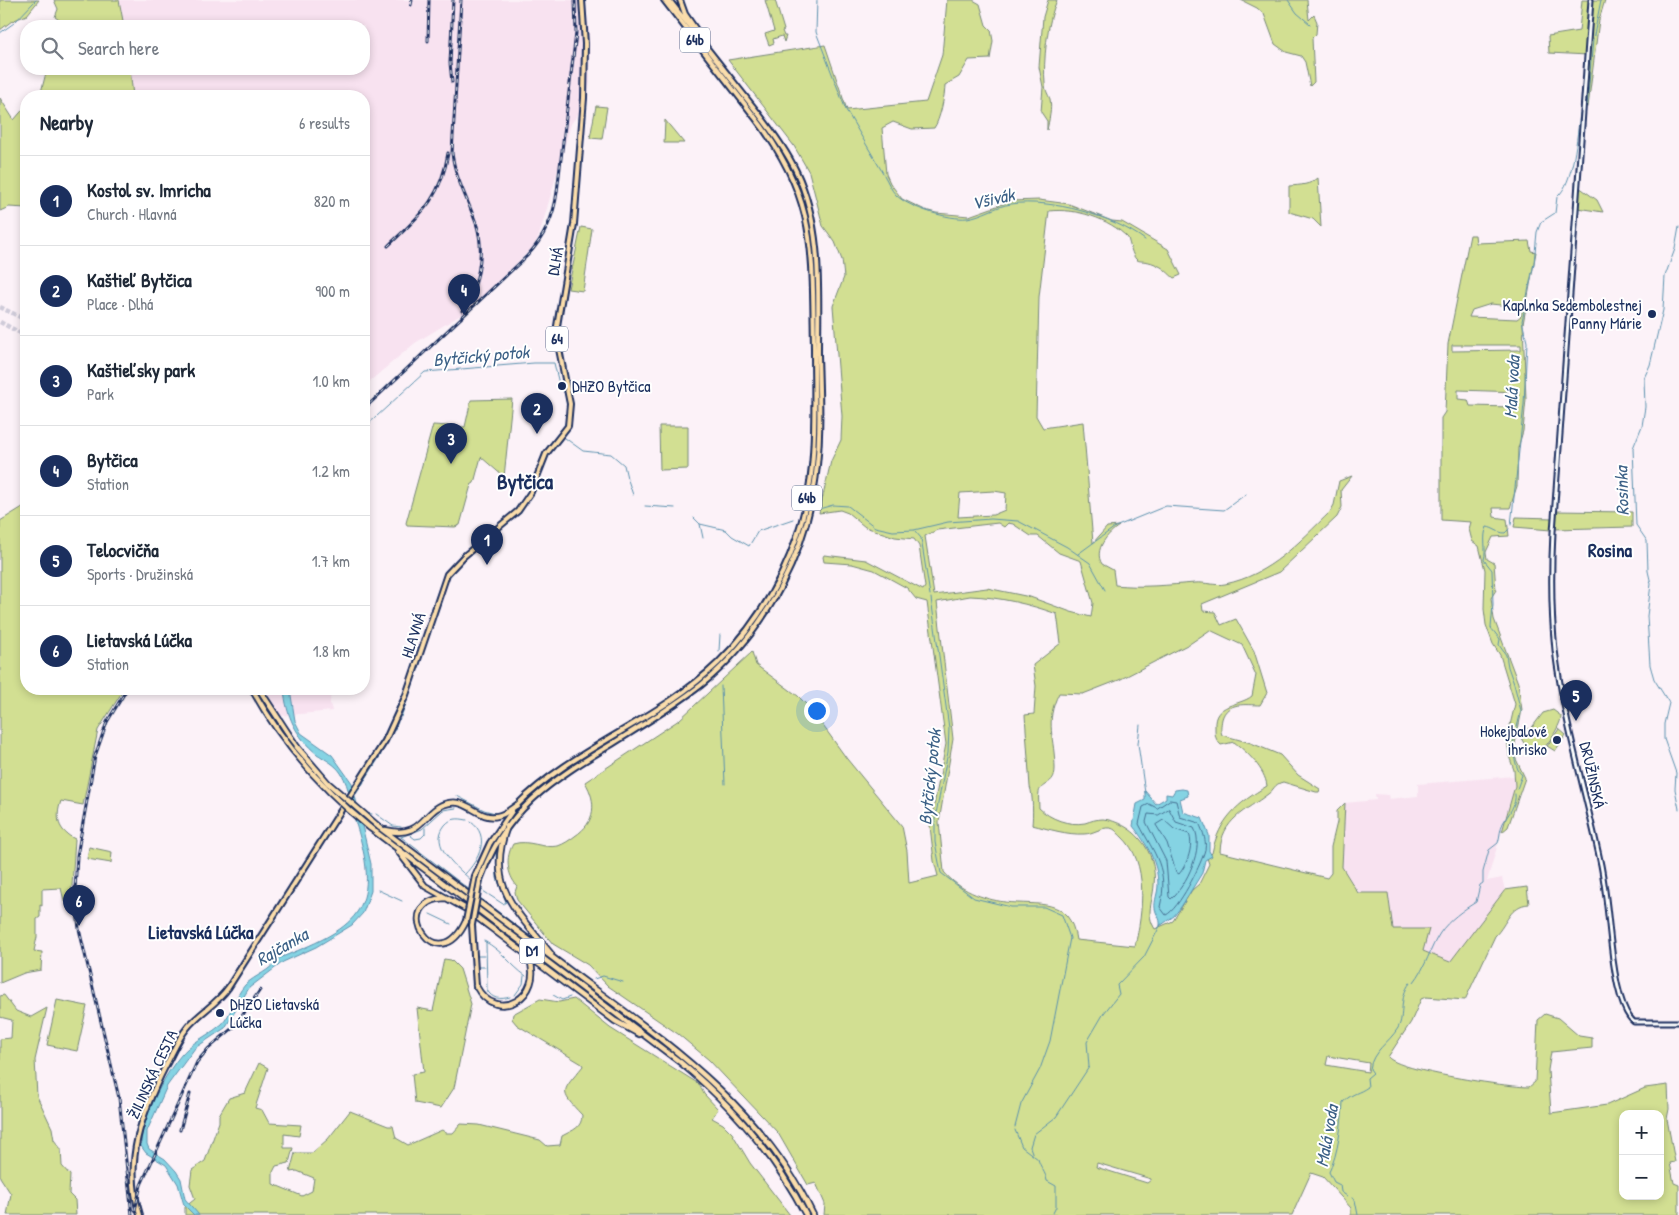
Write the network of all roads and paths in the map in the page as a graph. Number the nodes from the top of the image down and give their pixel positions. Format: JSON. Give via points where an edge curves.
{"nodes":[{"id":1,"x":582,"y":0,"type":"edge"},
{"id":2,"x":664,"y":0,"type":"edge"},
{"id":3,"x":669,"y":0,"type":"edge"},
{"id":4,"x":680,"y":0,"type":"edge"},
{"id":5,"x":1591,"y":0,"type":"edge"},
{"id":6,"x":712,"y":54,"type":"junction"},
{"id":7,"x":756,"y":114,"type":"junction"},
{"id":8,"x":518,"y":511,"type":"joint"},
{"id":9,"x":256,"y":695,"type":"edge"},
{"id":10,"x":262,"y":695,"type":"edge"},
{"id":11,"x":517,"y":805,"type":"junction"},
{"id":12,"x":507,"y":826,"type":"junction"},
{"id":13,"x":378,"y":830,"type":"junction"},
{"id":14,"x":325,"y":837,"type":"joint"},
{"id":15,"x":395,"y":847,"type":"junction"},
{"id":16,"x":446,"y":898,"type":"junction"},
{"id":17,"x":466,"y":921,"type":"joint"},
{"id":18,"x":529,"y":956,"type":"junction"},
{"id":19,"x":557,"y":961,"type":"junction"},
{"id":20,"x":476,"y":986,"type":"joint"},
{"id":21,"x":1679,"y":1022,"type":"edge"},
{"id":22,"x":647,"y":1038,"type":"junction"},
{"id":23,"x":812,"y":1213,"type":"edge"},
{"id":24,"x":805,"y":1214,"type":"edge"},
{"id":25,"x":140,"y":1215,"type":"edge"}],
"edges":[{"from":1,"to":8,"type":"main road","name":"DLHÁ","number":"64","via":[[584,98],[574,224],[557,326],[570,414],[567,429],[546,454],[531,492]]},
{"from":2,"to":7,"type":"main road","number":"64b"},
{"from":3,"to":6,"type":"main road","number":"64b"},
{"from":4,"to":6,"type":"main road","via":[[684,14]]},
{"from":5,"to":21,"type":"street","name":"DRUŽINSKÁ","via":[[1553,532],[1552,596],[1558,667],[1600,863],[1615,970],[1631,1019],[1641,1023]]},
{"from":6,"to":7,"type":"main road","number":"64b"},
{"from":7,"to":11,"type":"main road","number":"64b","via":[[791,171],[805,210],[811,244],[814,441],[809,491],[795,543],[781,576],[759,613],[709,672],[652,713],[547,779]]},
{"from":7,"to":12,"type":"main road","number":"64b","via":[[780,142],[796,170],[810,208],[816,244],[818,453],[811,503],[799,545],[767,610],[722,666],[676,704],[550,783],[524,805]]},
{"from":8,"to":14,"type":"main road","name":"HLAVNÁ","number":"64","via":[[449,571],[398,716],[386,741]]},
{"from":9,"to":13,"type":"highway","number":"D1","bridge":true,"via":[[303,764],[334,797]]},
{"from":10,"to":13,"type":"highway","number":"D1","bridge":true,"via":[[307,760]]},
{"from":11,"to":13,"type":"highway","via":[[494,817],[452,802],[439,807],[411,830]]},
{"from":11,"to":17,"type":"main road","number":"64b","bridge":true,"via":[[496,832],[475,876]]},
{"from":12,"to":19,"type":"highway","via":[[498,854],[503,887],[525,924]]},
{"from":12,"to":20,"type":"main road","number":"64b","bridge":true,"via":[[494,846],[480,880],[472,925]]},
{"from":13,"to":15,"type":"highway","number":"D1"},
{"from":13,"to":19,"type":"highway","number":"D1"},
{"from":14,"to":25,"type":"main road","name":"ŽILINSKÁ CESTA","number":"64","via":[[228,988],[185,1030],[161,1076],[140,1127],[133,1156],[133,1183]]},
{"from":15,"to":16,"type":"highway","via":[[420,882]]},
{"from":15,"to":22,"type":"highway","number":"D1"},
{"from":16,"to":17,"type":"highway","via":[[430,900],[422,907],[418,919],[423,935],[435,943],[447,943],[458,937]]},
{"from":16,"to":18,"type":"highway"},
{"from":18,"to":20,"type":"highway","via":[[534,973],[532,980],[527,992],[515,1002],[493,1004],[482,996]]},
{"from":18,"to":22,"type":"highway","via":[[615,1021]]},
{"from":19,"to":23,"type":"highway","number":"D1","via":[[695,1066],[729,1097],[770,1144]]},
{"from":22,"to":24,"type":"highway","number":"D1","via":[[715,1092],[740,1118],[774,1161]]}]}
